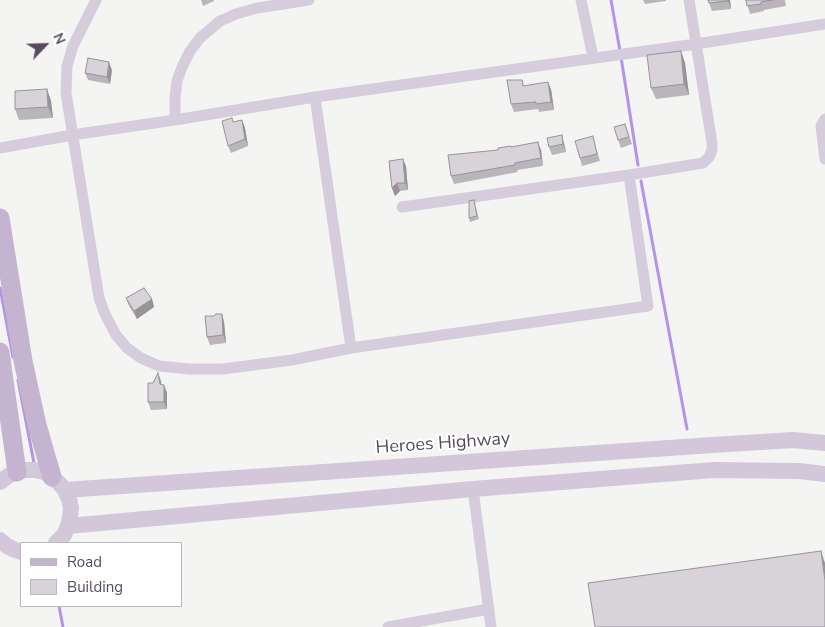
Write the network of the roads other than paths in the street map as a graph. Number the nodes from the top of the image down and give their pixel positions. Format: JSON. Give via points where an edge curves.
{"nodes":[{"id":1,"x":96,"y":0,"type":"edge"},
{"id":2,"x":309,"y":0,"type":"edge"},
{"id":3,"x":580,"y":0,"type":"edge"},
{"id":4,"x":689,"y":0,"type":"edge"},
{"id":5,"x":825,"y":24,"type":"edge"},
{"id":6,"x":696,"y":44,"type":"junction"},
{"id":7,"x":592,"y":58,"type":"junction"},
{"id":8,"x":315,"y":97,"type":"junction"},
{"id":9,"x":825,"y":119,"type":"edge"},
{"id":10,"x":175,"y":120,"type":"junction"},
{"id":11,"x":72,"y":136,"type":"junction"},
{"id":12,"x":0,"y":148,"type":"edge"},
{"id":13,"x":825,"y":159,"type":"edge"},
{"id":14,"x":629,"y":175,"type":"junction"},
{"id":15,"x":402,"y":207,"type":"dead end"},
{"id":16,"x":0,"y":218,"type":"edge"},
{"id":17,"x":351,"y":348,"type":"junction"},
{"id":18,"x":0,"y":352,"type":"edge"},
{"id":19,"x":825,"y":443,"type":"edge"},
{"id":20,"x":17,"y":472,"type":"junction"},
{"id":21,"x":825,"y":474,"type":"edge"},
{"id":22,"x":0,"y":482,"type":"edge"},
{"id":23,"x":58,"y":483,"type":"junction"},
{"id":24,"x":473,"y":489,"type":"junction"},
{"id":25,"x":68,"y":526,"type":"junction"},
{"id":26,"x":0,"y":540,"type":"edge"},
{"id":27,"x":57,"y":542,"type":"edge"},
{"id":28,"x":20,"y":552,"type":"edge"},
{"id":29,"x":488,"y":609,"type":"junction"},
{"id":30,"x":388,"y":627,"type":"edge"},
{"id":31,"x":491,"y":627,"type":"edge"}],
"edges":[{"from":1,"to":11,"type":"street","via":[[73,46],[67,66],[66,93]]},
{"from":2,"to":10,"type":"street","via":[[236,14],[220,21],[200,38],[190,51],[177,81]]},
{"from":3,"to":7,"type":"street"},
{"from":4,"to":6,"type":"street"},
{"from":5,"to":6,"type":"street"},
{"from":6,"to":7,"type":"street"},
{"from":6,"to":14,"type":"street","via":[[712,143],[709,157],[703,163]]},
{"from":7,"to":8,"type":"street"},
{"from":8,"to":10,"type":"street"},
{"from":8,"to":17,"type":"street"},
{"from":9,"to":13,"type":"street","via":[[821,126]]},
{"from":10,"to":11,"type":"street"},
{"from":11,"to":12,"type":"street"},
{"from":11,"to":17,"type":"street","via":[[99,298],[116,335],[140,358],[159,366],[223,369]]},
{"from":14,"to":15,"type":"street"},
{"from":14,"to":17,"type":"street","via":[[648,306]]},
{"from":16,"to":23,"type":"main road","via":[[37,424]]},
{"from":18,"to":20,"type":"main road"},
{"from":19,"to":23,"type":"main road","name":"Heroes Highway","via":[[793,440]]},
{"from":20,"to":22,"type":"main road"},
{"from":20,"to":23,"type":"main road","via":[[44,472]]},
{"from":21,"to":24,"type":"main road","via":[[714,470]]},
{"from":23,"to":25,"type":"main road","via":[[69,499]]},
{"from":24,"to":25,"type":"main road"},
{"from":24,"to":29,"type":"street"},
{"from":25,"to":27,"type":"main road"},
{"from":26,"to":28,"type":"main road"},
{"from":29,"to":30,"type":"street"},
{"from":29,"to":31,"type":"street"}]}
